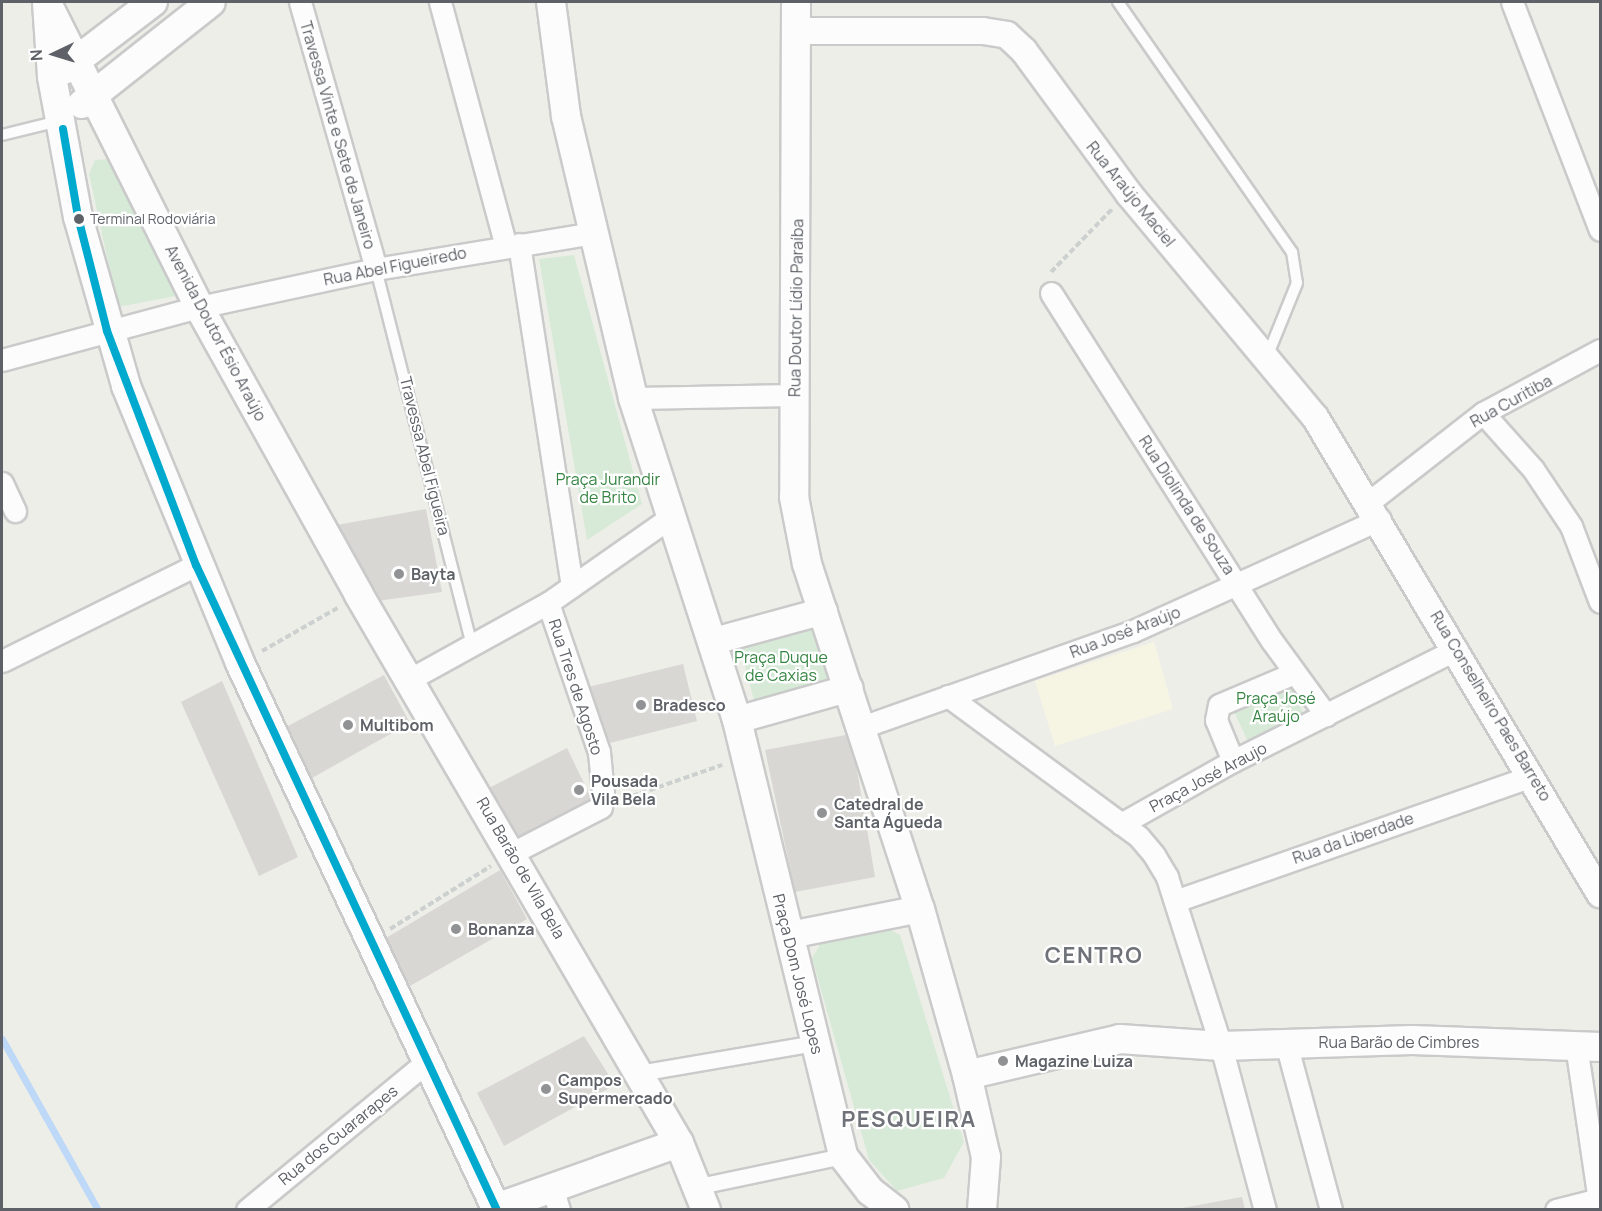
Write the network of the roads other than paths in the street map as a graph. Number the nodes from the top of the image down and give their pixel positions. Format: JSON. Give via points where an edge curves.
{"nodes":[{"id":1,"x":46,"y":2,"type":"edge"},
{"id":2,"x":153,"y":2,"type":"edge"},
{"id":3,"x":211,"y":2,"type":"edge"},
{"id":4,"x":300,"y":2,"type":"edge"},
{"id":5,"x":440,"y":2,"type":"edge"},
{"id":6,"x":551,"y":2,"type":"edge"},
{"id":7,"x":796,"y":2,"type":"edge"},
{"id":8,"x":1118,"y":2,"type":"edge"},
{"id":9,"x":1512,"y":2,"type":"edge"},
{"id":10,"x":798,"y":31,"type":"junction"},
{"id":11,"x":80,"y":60,"type":"junction"},
{"id":12,"x":52,"y":77,"type":"junction"},
{"id":13,"x":96,"y":94,"type":"junction"},
{"id":14,"x":61,"y":120,"type":"junction"},
{"id":15,"x":2,"y":135,"type":"edge"},
{"id":16,"x":1600,"y":230,"type":"edge"},
{"id":17,"x":593,"y":233,"type":"junction"},
{"id":18,"x":512,"y":245,"type":"junction"},
{"id":19,"x":375,"y":269,"type":"junction"},
{"id":20,"x":1051,"y":293,"type":"road end"},
{"id":21,"x":199,"y":307,"type":"junction"},
{"id":22,"x":107,"y":331,"type":"junction"},
{"id":23,"x":1600,"y":350,"type":"edge"},
{"id":24,"x":1267,"y":359,"type":"junction"},
{"id":25,"x":2,"y":360,"type":"edge"},
{"id":26,"x":795,"y":395,"type":"junction"},
{"id":27,"x":633,"y":398,"type":"junction"},
{"id":28,"x":1483,"y":413,"type":"junction"},
{"id":29,"x":2,"y":483,"type":"edge"},
{"id":30,"x":1374,"y":510,"type":"junction"},
{"id":31,"x":15,"y":512,"type":"dead end"},
{"id":32,"x":668,"y":519,"type":"junction"},
{"id":33,"x":196,"y":565,"type":"junction"},
{"id":34,"x":572,"y":586,"type":"junction"},
{"id":35,"x":1240,"y":587,"type":"junction"},
{"id":36,"x":359,"y":595,"type":"joint"},
{"id":37,"x":1600,"y":602,"type":"edge"},
{"id":38,"x":548,"y":603,"type":"junction"},
{"id":39,"x":824,"y":611,"type":"junction"},
{"id":40,"x":714,"y":641,"type":"junction"},
{"id":41,"x":471,"y":643,"type":"junction"},
{"id":42,"x":1457,"y":649,"type":"junction"},
{"id":43,"x":2,"y":661,"type":"edge"},
{"id":44,"x":1294,"y":673,"type":"junction"},
{"id":45,"x":412,"y":678,"type":"junction"},
{"id":46,"x":850,"y":688,"type":"junction"},
{"id":47,"x":948,"y":696,"type":"junction"},
{"id":48,"x":1326,"y":715,"type":"junction"},
{"id":49,"x":737,"y":720,"type":"junction"},
{"id":50,"x":862,"y":728,"type":"junction"},
{"id":51,"x":1233,"y":761,"type":"junction"},
{"id":52,"x":1532,"y":776,"type":"junction"},
{"id":53,"x":1120,"y":824,"type":"junction"},
{"id":54,"x":512,"y":853,"type":"junction"},
{"id":55,"x":1600,"y":894,"type":"edge"},
{"id":56,"x":1175,"y":901,"type":"junction"},
{"id":57,"x":920,"y":909,"type":"junction"},
{"id":58,"x":790,"y":935,"type":"junction"},
{"id":59,"x":1600,"y":1030,"type":"edge"},
{"id":60,"x":815,"y":1043,"type":"junction"},
{"id":61,"x":1286,"y":1043,"type":"junction"},
{"id":62,"x":1221,"y":1046,"type":"junction"},
{"id":63,"x":1588,"y":1046,"type":"edge"},
{"id":64,"x":429,"y":1060,"type":"junction"},
{"id":65,"x":639,"y":1073,"type":"junction"},
{"id":66,"x":967,"y":1075,"type":"junction"},
{"id":67,"x":679,"y":1143,"type":"junction"},
{"id":68,"x":843,"y":1156,"type":"junction"},
{"id":69,"x":555,"y":1198,"type":"edge"},
{"id":70,"x":702,"y":1198,"type":"edge"},
{"id":71,"x":984,"y":1199,"type":"edge"},
{"id":72,"x":1600,"y":1204,"type":"edge"},
{"id":73,"x":247,"y":1209,"type":"edge"},
{"id":74,"x":494,"y":1209,"type":"edge"},
{"id":75,"x":894,"y":1209,"type":"edge"},
{"id":76,"x":958,"y":1209,"type":"edge"},
{"id":77,"x":1265,"y":1209,"type":"edge"},
{"id":78,"x":1331,"y":1209,"type":"edge"},
{"id":79,"x":1556,"y":1209,"type":"edge"}],
"edges":[{"from":1,"to":11,"type":"main road","name":"Avenida Doutor Ésio Araújo"},
{"from":1,"to":12,"type":"main road","name":"Avenida Doutor Ésio Araújo"},
{"from":2,"to":11,"type":"main road"},
{"from":3,"to":13,"type":"main road"},
{"from":4,"to":19,"type":"street","name":"Travessa Vinte e Sete de Janeiro"},
{"from":5,"to":18,"type":"street"},
{"from":6,"to":17,"type":"main road","via":[[566,116]]},
{"from":7,"to":10,"type":"main road","name":"Rua Doutor Lídio Paraíba"},
{"from":8,"to":24,"type":"lane","via":[[1292,252],[1297,283]]},
{"from":9,"to":16,"type":"street"},
{"from":10,"to":24,"type":"street","name":"Rua Araújo Maciel","via":[[1007,35],[1129,194]]},
{"from":10,"to":26,"type":"main road","name":"Rua Doutor Lídio Paraíba"},
{"from":11,"to":12,"type":"main road"},
{"from":11,"to":13,"type":"main road","name":"Avenida Doutor Ésio Araújo"},
{"from":12,"to":14,"type":"main road","name":"Avenida Doutor Ésio Araújo"},
{"from":13,"to":14,"type":"main road"},
{"from":13,"to":21,"type":"main road","name":"Avenida Doutor Ésio Araújo"},
{"from":14,"to":15,"type":"lane"},
{"from":14,"to":22,"type":"main road","name":"Avenida Doutor Ésio Araújo","via":[[78,217]]},
{"from":17,"to":18,"type":"street","name":"Rua Abel Figueiredo"},
{"from":17,"to":27,"type":"main road"},
{"from":18,"to":19,"type":"street","name":"Rua Abel Figueiredo"},
{"from":18,"to":34,"type":"street"},
{"from":19,"to":21,"type":"street","name":"Rua Abel Figueiredo"},
{"from":19,"to":41,"type":"lane","name":"Travessa Abel Figueira"},
{"from":20,"to":35,"type":"street","name":"Rua Diolinda de Souza"},
{"from":21,"to":22,"type":"street","name":"Rua Abel Figueiredo"},
{"from":21,"to":36,"type":"main road","name":"Avenida Doutor Ésio Araújo"},
{"from":22,"to":25,"type":"street","name":"Rua Abel Figueiredo"},
{"from":22,"to":33,"type":"main road","name":"Avenida Doutor Ésio Araújo"},
{"from":23,"to":28,"type":"street","name":"Rua Curitiba"},
{"from":24,"to":30,"type":"street","name":"Rua Araújo Maciel","via":[[1315,417]]},
{"from":26,"to":27,"type":"street"},
{"from":26,"to":39,"type":"main road","name":"Rua Doutor Lídio Paraíba","via":[[794,496]]},
{"from":27,"to":32,"type":"main road"},
{"from":28,"to":30,"type":"street","name":"Rua Curitiba"},
{"from":28,"to":37,"type":"street","via":[[1533,469],[1571,526]]},
{"from":29,"to":31,"type":"street"},
{"from":30,"to":35,"type":"street","name":"Rua José Araújo"},
{"from":30,"to":42,"type":"street","name":"Rua Conselheiro Paes Barreto"},
{"from":32,"to":34,"type":"street"},
{"from":32,"to":40,"type":"main road","name":"Praça Dom José Lopes"},
{"from":33,"to":43,"type":"street"},
{"from":33,"to":64,"type":"main road","name":"Avenida Doutor Ésio Araújo","via":[[370,942]]},
{"from":34,"to":38,"type":"street"},
{"from":35,"to":44,"type":"street","name":"Rua Diolinda de Souza"},
{"from":35,"to":47,"type":"street","name":"Rua José Araújo"},
{"from":36,"to":45,"type":"main road","name":"Rua Barão de Vila Bela"},
{"from":38,"to":41,"type":"street"},
{"from":38,"to":54,"type":"street","name":"Rua Tres de Agosto","via":[[599,752],[601,807]]},
{"from":39,"to":40,"type":"street"},
{"from":39,"to":46,"type":"main road","name":"Rua Doutor Lídio Paraíba"},
{"from":40,"to":49,"type":"main road","name":"Praça Dom José Lopes"},
{"from":41,"to":45,"type":"street"},
{"from":42,"to":48,"type":"street","name":"Praça José Araujo"},
{"from":42,"to":52,"type":"street","name":"Rua Conselheiro Paes Barreto"},
{"from":44,"to":48,"type":"street","name":"Rua Diolinda de Souza"},
{"from":44,"to":51,"type":"street","via":[[1219,705],[1216,720]]},
{"from":45,"to":54,"type":"main road","name":"Rua Barão de Vila Bela"},
{"from":46,"to":49,"type":"street"},
{"from":46,"to":50,"type":"main road"},
{"from":47,"to":50,"type":"street","name":"Rua José Araújo"},
{"from":47,"to":53,"type":"street"},
{"from":48,"to":51,"type":"street","name":"Praça José Araujo"},
{"from":49,"to":58,"type":"main road","name":"Praça Dom José Lopes"},
{"from":50,"to":57,"type":"main road"},
{"from":51,"to":53,"type":"street","name":"Praça José Araujo"},
{"from":52,"to":55,"type":"street","name":"Rua Conselheiro Paes Barreto"},
{"from":52,"to":56,"type":"street","name":"Rua da Liberdade"},
{"from":53,"to":56,"type":"street","via":[[1154,855]]},
{"from":54,"to":65,"type":"main road","name":"Rua Barão de Vila Bela"},
{"from":56,"to":62,"type":"street"},
{"from":57,"to":58,"type":"street"},
{"from":57,"to":66,"type":"main road"},
{"from":58,"to":60,"type":"main road","name":"Praça Dom José Lopes"},
{"from":59,"to":63,"type":"main road"},
{"from":60,"to":65,"type":"street"},
{"from":60,"to":68,"type":"main road","name":"Praça Dom José Lopes"},
{"from":61,"to":62,"type":"main road","name":"Rua Barão de Cimbres"},
{"from":61,"to":63,"type":"main road","name":"Rua Barão de Cimbres"},
{"from":61,"to":78,"type":"street"},
{"from":62,"to":66,"type":"main road","name":"Rua Barão de Cimbres","via":[[1120,1039]]},
{"from":62,"to":77,"type":"street"},
{"from":63,"to":72,"type":"street"},
{"from":64,"to":73,"type":"street","name":"Rua dos Guararapes"},
{"from":64,"to":74,"type":"main road","name":"Avenida Doutor Ésio Araújo"},
{"from":65,"to":67,"type":"main road","name":"Rua Barão de Vila Bela"},
{"from":66,"to":71,"type":"main road","via":[[986,1157]]},
{"from":67,"to":69,"type":"main road"},
{"from":67,"to":70,"type":"main road","name":"Rua Barão de Vila Bela"},
{"from":68,"to":70,"type":"street"},
{"from":68,"to":75,"type":"main road","name":"Praça Dom José Lopes","via":[[870,1191]]},
{"from":69,"to":74,"type":"main road"},
{"from":71,"to":76,"type":"main road"},
{"from":72,"to":79,"type":"street"}]}
